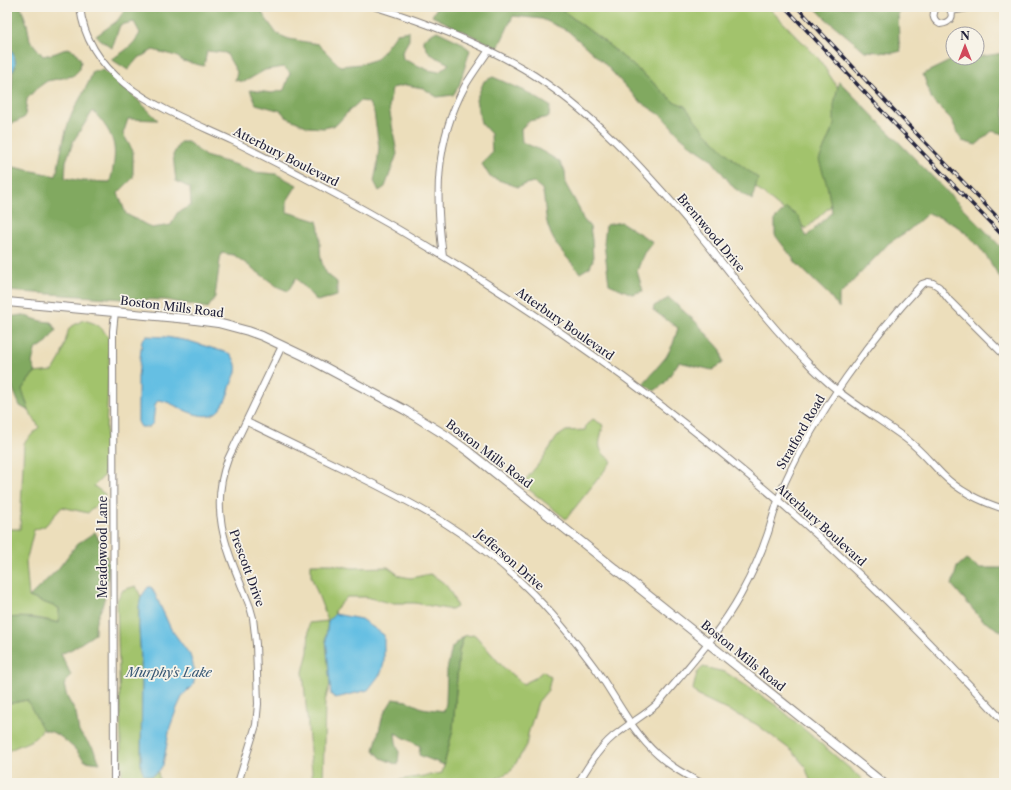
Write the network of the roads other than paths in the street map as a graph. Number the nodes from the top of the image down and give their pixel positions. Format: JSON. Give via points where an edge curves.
{"nodes":[{"id":1,"x":80,"y":7,"type":"edge"},
{"id":2,"x":376,"y":7,"type":"edge"},
{"id":3,"x":937,"y":7,"type":"edge"},
{"id":4,"x":972,"y":7,"type":"edge"},
{"id":5,"x":949,"y":9,"type":"edge"},
{"id":6,"x":489,"y":50,"type":"junction"},
{"id":7,"x":443,"y":256,"type":"junction"},
{"id":8,"x":7,"y":302,"type":"edge"},
{"id":9,"x":115,"y":312,"type":"junction"},
{"id":10,"x":282,"y":346,"type":"junction"},
{"id":11,"x":1004,"y":355,"type":"edge"},
{"id":12,"x":838,"y":391,"type":"junction"},
{"id":13,"x":247,"y":422,"type":"junction"},
{"id":14,"x":779,"y":501,"type":"junction"},
{"id":15,"x":1004,"y":508,"type":"edge"},
{"id":16,"x":708,"y":644,"type":"junction"},
{"id":17,"x":1004,"y":722,"type":"edge"},
{"id":18,"x":632,"y":724,"type":"junction"},
{"id":19,"x":114,"y":783,"type":"edge"},
{"id":20,"x":238,"y":783,"type":"edge"},
{"id":21,"x":578,"y":783,"type":"edge"},
{"id":22,"x":701,"y":783,"type":"edge"},
{"id":23,"x":883,"y":783,"type":"edge"}],
"edges":[{"from":1,"to":7,"type":"street","name":"Atterbury Boulevard","via":[[85,29],[100,60],[134,92],[327,190]]},
{"from":2,"to":6,"type":"street","name":"Brentwood Drive","via":[[437,28]]},
{"from":3,"to":5,"type":"street","via":[[933,17],[940,24],[947,23],[950,19],[952,15]]},
{"from":4,"to":5,"type":"street"},
{"from":6,"to":7,"type":"street","via":[[462,92],[450,120],[443,146],[438,177],[438,220]]},
{"from":6,"to":12,"type":"street","name":"Brentwood Drive","via":[[553,88],[612,139],[692,226],[782,337]]},
{"from":7,"to":14,"type":"street","name":"Atterbury Boulevard","via":[[512,299],[593,356],[685,424]]},
{"from":8,"to":9,"type":"street","name":"Boston Mills Road"},
{"from":9,"to":10,"type":"street","name":"Boston Mills Road","via":[[218,323],[262,336]]},
{"from":9,"to":19,"type":"street","name":"Meadowood Lane"},
{"from":10,"to":13,"type":"street","name":"Prescott Drive"},
{"from":10,"to":16,"type":"street","name":"Boston Mills Road","via":[[398,406],[447,436]]},
{"from":11,"to":12,"type":"street","name":"Stratford Road","via":[[939,287],[928,282],[922,284],[890,321]]},
{"from":12,"to":14,"type":"street","name":"Stratford Road","via":[[804,446],[785,482]]},
{"from":12,"to":15,"type":"street","name":"Brentwood Drive","via":[[912,443],[944,477],[983,501]]},
{"from":13,"to":18,"type":"street","name":"Jefferson Drive","via":[[407,501],[445,523],[494,558],[542,603],[572,637]]},
{"from":13,"to":20,"type":"street","name":"Prescott Drive","via":[[224,468],[220,489],[224,538],[250,607],[256,644],[258,716]]},
{"from":14,"to":16,"type":"street","name":"Stratford Road","via":[[752,574],[730,613]]},
{"from":14,"to":17,"type":"street","name":"Atterbury Boulevard","via":[[922,635]]},
{"from":16,"to":18,"type":"street","name":"Stratford Road","via":[[659,702]]},
{"from":16,"to":23,"type":"street","name":"Boston Mills Road"},
{"from":18,"to":21,"type":"street","name":"Stratford Road","via":[[608,741]]},
{"from":18,"to":22,"type":"street","name":"Jefferson Drive","via":[[657,754],[676,770]]}]}
